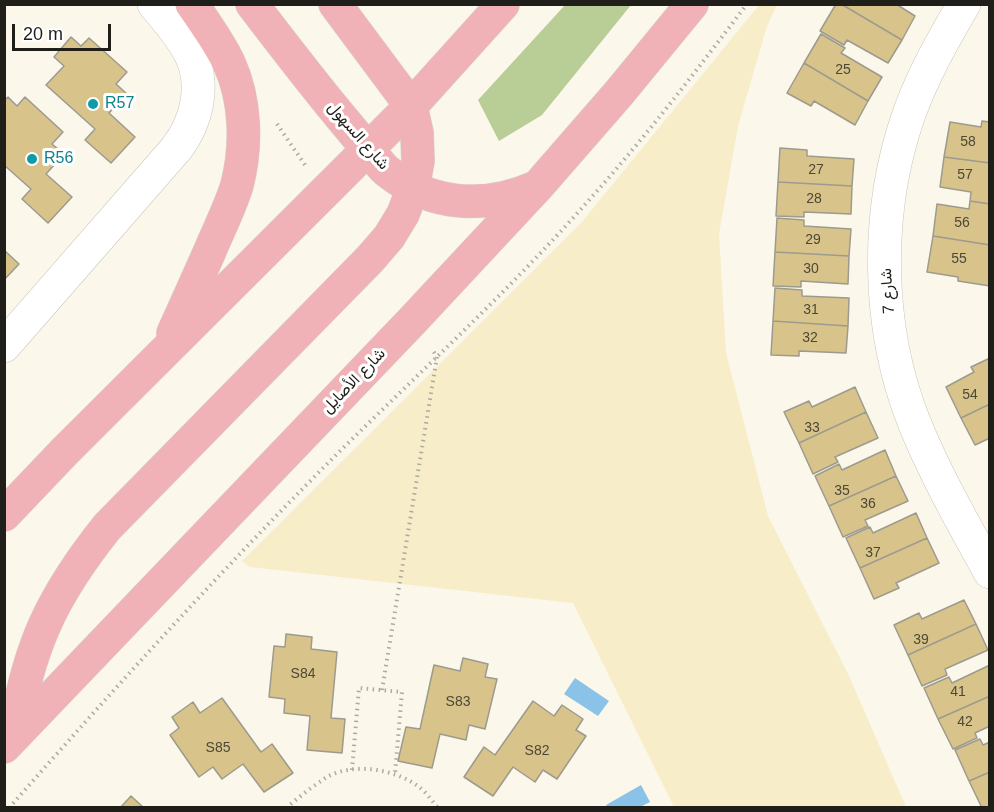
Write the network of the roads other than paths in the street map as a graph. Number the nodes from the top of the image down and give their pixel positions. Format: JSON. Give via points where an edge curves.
{"nodes":[{"id":1,"x":154,"y":4,"type":"edge"},
{"id":2,"x":192,"y":4,"type":"edge"},
{"id":3,"x":252,"y":4,"type":"edge"},
{"id":4,"x":335,"y":4,"type":"edge"},
{"id":5,"x":503,"y":4,"type":"edge"},
{"id":6,"x":692,"y":4,"type":"edge"},
{"id":7,"x":964,"y":4,"type":"edge"},
{"id":8,"x":411,"y":106,"type":"junction"},
{"id":9,"x":368,"y":149,"type":"junction"},
{"id":10,"x":538,"y":186,"type":"junction"},
{"id":11,"x":413,"y":188,"type":"junction"},
{"id":12,"x":4,"y":346,"type":"edge"},
{"id":13,"x":165,"y":351,"type":"junction"},
{"id":14,"x":4,"y":515,"type":"edge"},
{"id":15,"x":990,"y":572,"type":"edge"},
{"id":16,"x":9,"y":741,"type":"edge"}],
"edges":[{"from":1,"to":12,"type":"street","via":[[191,54],[198,78],[198,104],[190,128],[177,149]]},
{"from":2,"to":13,"type":"main road","via":[[230,64],[240,97],[242,158],[227,212]]},
{"from":3,"to":9,"type":"main road","name":"شارع السهول"},
{"from":4,"to":8,"type":"main road"},
{"from":5,"to":8,"type":"main road"},
{"from":6,"to":10,"type":"main road","name":"شارع الأصايل"},
{"from":7,"to":15,"type":"street","name":"شارع 7","via":[[933,57],[903,135],[885,236],[886,298],[896,360],[913,420]]},
{"from":8,"to":9,"type":"main road"},
{"from":8,"to":11,"type":"main road","via":[[418,161]]},
{"from":9,"to":11,"type":"main road","name":"شارع السهول","via":[[387,171]]},
{"from":9,"to":13,"type":"main road"},
{"from":10,"to":11,"type":"main road","name":"شارع السهول","via":[[489,201],[454,200]]},
{"from":10,"to":16,"type":"main road","name":"شارع الأصايل"},
{"from":11,"to":16,"type":"main road","via":[[389,237],[82,557],[61,590],[29,661]]},
{"from":13,"to":14,"type":"main road"}]}
